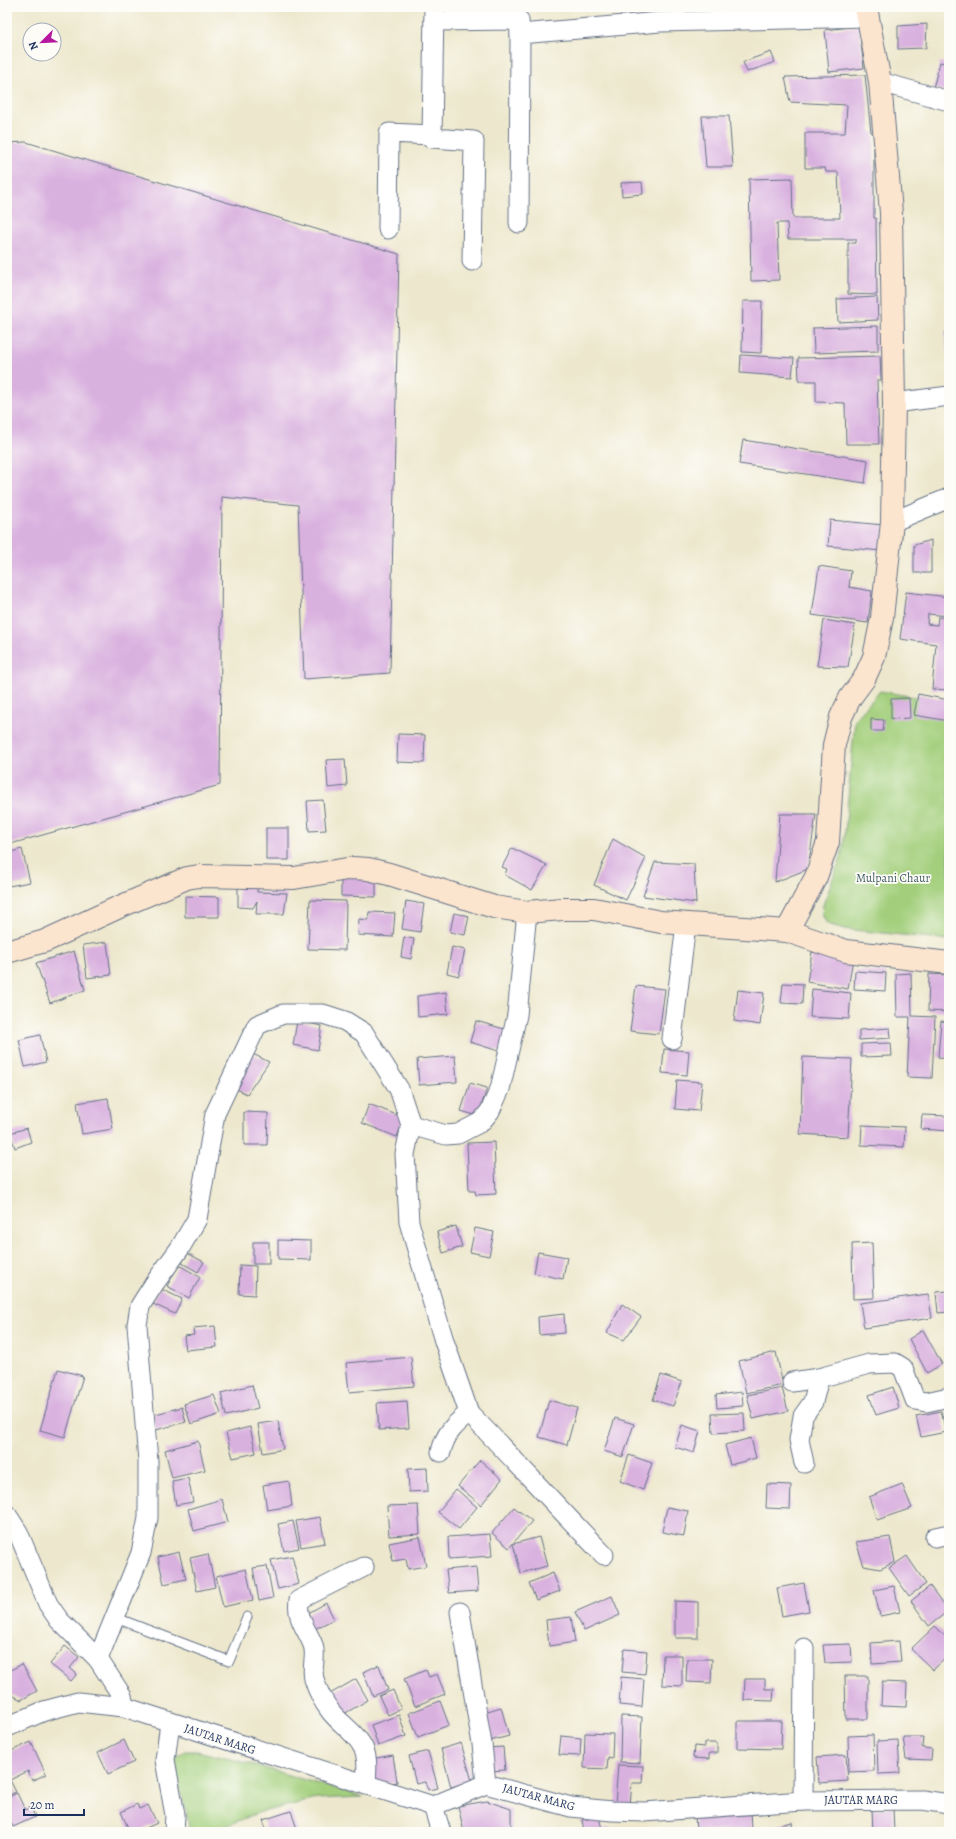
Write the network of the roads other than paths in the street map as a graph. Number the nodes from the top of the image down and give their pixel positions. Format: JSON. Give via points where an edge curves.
{"nodes":[{"id":1,"x":867,"y":12,"type":"edge"},
{"id":2,"x":434,"y":14,"type":"edge"},
{"id":3,"x":520,"y":34,"type":"junction"},
{"id":4,"x":880,"y":82,"type":"junction"},
{"id":5,"x":949,"y":101,"type":"edge"},
{"id":6,"x":432,"y":135,"type":"junction"},
{"id":7,"x":519,"y":223,"type":"dead end"},
{"id":8,"x":388,"y":229,"type":"dead end"},
{"id":9,"x":472,"y":261,"type":"dead end"},
{"id":10,"x":949,"y":396,"type":"edge"},
{"id":11,"x":894,"y":403,"type":"junction"},
{"id":12,"x":949,"y":498,"type":"edge"},
{"id":13,"x":892,"y":522,"type":"junction"},
{"id":14,"x":527,"y":912,"type":"junction"},
{"id":15,"x":686,"y":924,"type":"junction"},
{"id":16,"x":787,"y":931,"type":"junction"},
{"id":17,"x":7,"y":952,"type":"edge"},
{"id":18,"x":949,"y":962,"type":"edge"},
{"id":19,"x":672,"y":1039,"type":"dead end"},
{"id":20,"x":411,"y":1125,"type":"junction"},
{"id":21,"x":819,"y":1378,"type":"junction"},
{"id":22,"x":792,"y":1382,"type":"dead end"},
{"id":23,"x":949,"y":1397,"type":"edge"},
{"id":24,"x":469,"y":1413,"type":"junction"},
{"id":25,"x":440,"y":1452,"type":"dead end"},
{"id":26,"x":804,"y":1463,"type":"dead end"},
{"id":27,"x":7,"y":1515,"type":"edge"},
{"id":28,"x":604,"y":1555,"type":"dead end"},
{"id":29,"x":364,"y":1567,"type":"dead end"},
{"id":30,"x":460,"y":1612,"type":"dead end"},
{"id":31,"x":248,"y":1617,"type":"dead end"},
{"id":32,"x":116,"y":1618,"type":"junction"},
{"id":33,"x":804,"y":1648,"type":"dead end"},
{"id":34,"x":98,"y":1659,"type":"junction"},
{"id":35,"x":124,"y":1706,"type":"junction"},
{"id":36,"x":170,"y":1723,"type":"junction"},
{"id":37,"x":7,"y":1727,"type":"edge"},
{"id":38,"x":366,"y":1784,"type":"junction"},
{"id":39,"x":486,"y":1784,"type":"junction"},
{"id":40,"x":803,"y":1801,"type":"junction"},
{"id":41,"x":949,"y":1804,"type":"edge"},
{"id":42,"x":432,"y":1806,"type":"junction"},
{"id":43,"x":174,"y":1832,"type":"edge"},
{"id":44,"x":441,"y":1832,"type":"edge"}],
"edges":[{"from":1,"to":3,"type":"street","via":[[660,22]]},
{"from":1,"to":4,"type":"street"},
{"from":2,"to":3,"type":"street","via":[[519,20]]},
{"from":2,"to":6,"type":"street"},
{"from":3,"to":7,"type":"street"},
{"from":4,"to":5,"type":"street"},
{"from":4,"to":11,"type":"street","via":[[891,213]]},
{"from":6,"to":8,"type":"street","via":[[389,133]]},
{"from":6,"to":9,"type":"street","via":[[432,138],[474,141]]},
{"from":10,"to":11,"type":"street"},
{"from":11,"to":13,"type":"street"},
{"from":12,"to":13,"type":"street"},
{"from":13,"to":16,"type":"street","via":[[882,618],[874,657],[864,679],[841,716],[834,745],[828,842],[816,877]]},
{"from":14,"to":15,"type":"street","via":[[594,909],[661,922]]},
{"from":14,"to":17,"type":"street","via":[[468,900],[368,869],[353,868],[294,878],[199,876],[173,884],[45,941]]},
{"from":14,"to":20,"type":"street","via":[[517,1016],[500,1089],[490,1111],[481,1122],[458,1134],[446,1135]]},
{"from":15,"to":16,"type":"street"},
{"from":15,"to":19,"type":"street"},
{"from":16,"to":18,"type":"street","via":[[846,951]]},
{"from":20,"to":24,"type":"street","via":[[406,1154],[409,1222],[444,1341]]},
{"from":20,"to":32,"type":"street","via":[[399,1089],[364,1034],[345,1021],[324,1014],[283,1014],[257,1026],[215,1114],[197,1219],[140,1306],[137,1325],[148,1461],[148,1518],[142,1553]]},
{"from":21,"to":22,"type":"street"},
{"from":21,"to":23,"type":"street","via":[[869,1364],[895,1363],[903,1368],[915,1400],[926,1402]]},
{"from":21,"to":26,"type":"street","via":[[812,1402],[803,1416],[799,1440]]},
{"from":24,"to":25,"type":"street","via":[[453,1426]]},
{"from":24,"to":28,"type":"street"},
{"from":27,"to":34,"type":"street","via":[[18,1532],[48,1604],[59,1620]]},
{"from":29,"to":38,"type":"street","via":[[299,1600],[297,1610],[316,1652],[314,1678],[330,1711],[358,1740],[366,1756]]},
{"from":30,"to":39,"type":"street","via":[[482,1744]]},
{"from":31,"to":32,"type":"lane","via":[[229,1661]]},
{"from":32,"to":34,"type":"street"},
{"from":33,"to":40,"type":"street"},
{"from":34,"to":35,"type":"street","via":[[122,1696]]},
{"from":35,"to":36,"type":"street","name":"JAUTAR MARG"},
{"from":35,"to":37,"type":"street","name":"JAUTAR MARG","via":[[78,1702],[44,1711]]},
{"from":36,"to":38,"type":"street","name":"JAUTAR MARG"},
{"from":36,"to":43,"type":"street","via":[[165,1760],[175,1815]]},
{"from":38,"to":42,"type":"street","name":"JAUTAR MARG"},
{"from":39,"to":40,"type":"street","name":"JAUTAR MARG","via":[[571,1807],[612,1811],[644,1812]]},
{"from":39,"to":42,"type":"street","name":"JAUTAR MARG"},
{"from":40,"to":41,"type":"street","name":"JAUTAR MARG","via":[[922,1800]]},
{"from":42,"to":44,"type":"street"}]}
